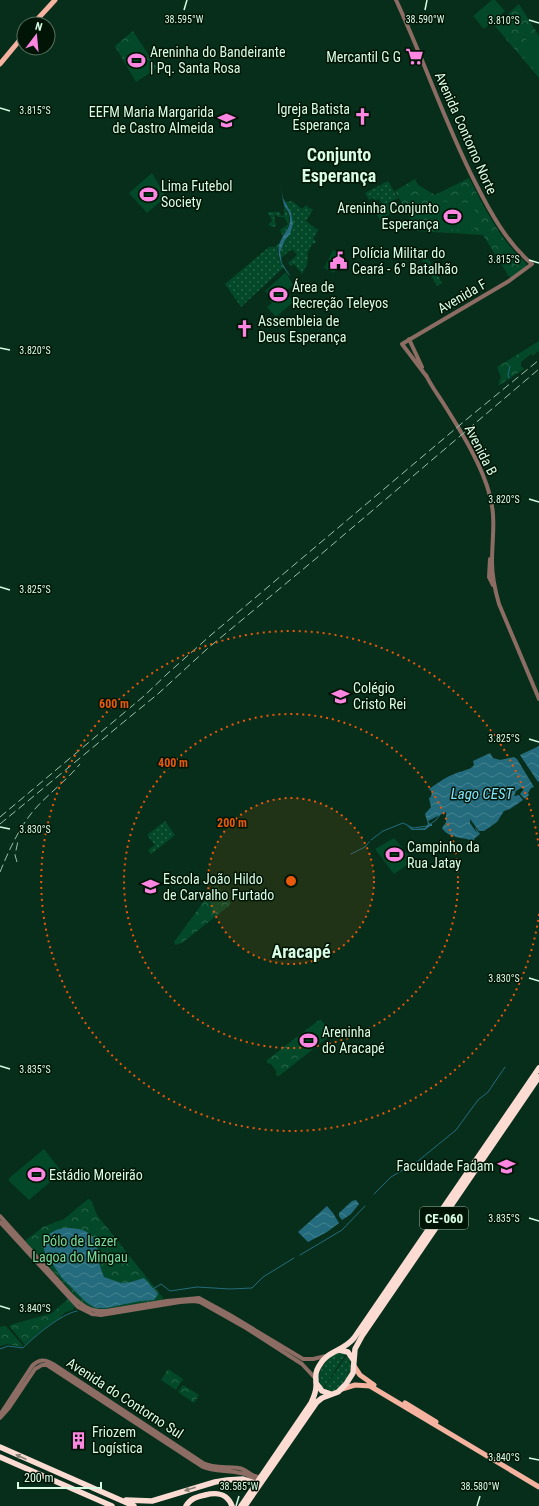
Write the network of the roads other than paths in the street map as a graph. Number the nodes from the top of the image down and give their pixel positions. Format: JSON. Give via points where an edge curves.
{"nodes":[{"id":1,"x":55,"y":0,"type":"edge"},
{"id":2,"x":396,"y":0,"type":"edge"},
{"id":3,"x":40,"y":16,"type":"edge"},
{"id":4,"x":16,"y":44,"type":"edge"},
{"id":5,"x":0,"y":64,"type":"edge"},
{"id":6,"x":532,"y":264,"type":"joint"},
{"id":7,"x":409,"y":339,"type":"junction"},
{"id":8,"x":402,"y":344,"type":"joint"},
{"id":9,"x":428,"y":379,"type":"junction"},
{"id":10,"x":539,"y":699,"type":"edge"},
{"id":11,"x":539,"y":1068,"type":"edge"},
{"id":12,"x":539,"y":1077,"type":"edge"},
{"id":13,"x":0,"y":1216,"type":"edge"},
{"id":14,"x":0,"y":1222,"type":"edge"},
{"id":15,"x":29,"y":1251,"type":"junction"},
{"id":16,"x":229,"y":1316,"type":"junction"},
{"id":17,"x":337,"y":1350,"type":"junction"},
{"id":18,"x":327,"y":1356,"type":"junction"},
{"id":19,"x":354,"y":1363,"type":"junction"},
{"id":20,"x":316,"y":1380,"type":"junction"},
{"id":21,"x":341,"y":1390,"type":"junction"},
{"id":22,"x":331,"y":1394,"type":"junction"},
{"id":23,"x":0,"y":1417,"type":"edge"},
{"id":24,"x":0,"y":1447,"type":"edge"},
{"id":25,"x":0,"y":1457,"type":"edge"},
{"id":26,"x":257,"y":1481,"type":"junction"},
{"id":27,"x":539,"y":1483,"type":"edge"},
{"id":28,"x":539,"y":1486,"type":"edge"},
{"id":29,"x":118,"y":1499,"type":"junction"},
{"id":30,"x":112,"y":1506,"type":"edge"},
{"id":31,"x":134,"y":1506,"type":"edge"},
{"id":32,"x":186,"y":1506,"type":"edge"},
{"id":33,"x":232,"y":1506,"type":"edge"},
{"id":34,"x":240,"y":1506,"type":"edge"},
{"id":35,"x":245,"y":1506,"type":"edge"}],
"edges":[{"from":1,"to":3,"type":"main road"},
{"from":2,"to":6,"type":"street","name":"Avenida Contorno Norte","via":[[456,144],[490,212],[521,255]]},
{"from":4,"to":5,"type":"main road"},
{"from":6,"to":7,"type":"street","name":"Avenida F","via":[[509,281]]},
{"from":7,"to":8,"type":"street","name":"Avenida F"},
{"from":7,"to":9,"type":"street","name":"Avenida B"},
{"from":8,"to":9,"type":"street","name":"Avenida B"},
{"from":9,"to":10,"type":"street","name":"Avenida B","via":[[482,473],[494,521],[491,576],[499,604]]},
{"from":11,"to":17,"type":"highway","number":"CE-060","via":[[354,1338],[347,1346]]},
{"from":12,"to":19,"type":"highway","number":"CE-060","via":[[362,1336],[355,1349]]},
{"from":13,"to":15,"type":"street"},
{"from":14,"to":15,"type":"street"},
{"from":15,"to":16,"type":"street","via":[[81,1309],[92,1314],[197,1298]]},
{"from":16,"to":18,"type":"street","via":[[303,1359]]},
{"from":16,"to":20,"type":"street","via":[[302,1364]]},
{"from":17,"to":18,"type":"highway","number":"CE-060"},
{"from":17,"to":19,"type":"highway","via":[[348,1352]]},
{"from":18,"to":20,"type":"highway","number":"CE-060","via":[[317,1369]]},
{"from":19,"to":21,"type":"highway","number":"CE-060","via":[[350,1377]]},
{"from":19,"to":27,"type":"main road","via":[[366,1381]]},
{"from":20,"to":22,"type":"highway","via":[[322,1391]]},
{"from":20,"to":26,"type":"highway","number":"CE-060","via":[[316,1390],[311,1403]]},
{"from":21,"to":22,"type":"highway"},
{"from":21,"to":28,"type":"main road","via":[[355,1385],[373,1387]]},
{"from":22,"to":35,"type":"highway","via":[[317,1402]]},
{"from":23,"to":26,"type":"street","name":"Avenida do Contorno Sul","via":[[32,1366],[38,1361],[46,1361],[206,1464],[242,1468],[256,1477]]},
{"from":29,"to":24,"type":"highway","one_way":true},
{"from":25,"to":30,"type":"highway"},
{"from":26,"to":29,"type":"highway","one_way":true,"via":[[243,1479],[215,1482],[152,1501]]},
{"from":26,"to":34,"type":"highway","number":"CE-060"},
{"from":29,"to":31,"type":"highway"},
{"from":32,"to":33,"type":"highway","via":[[195,1497],[214,1493],[225,1496]]}]}
